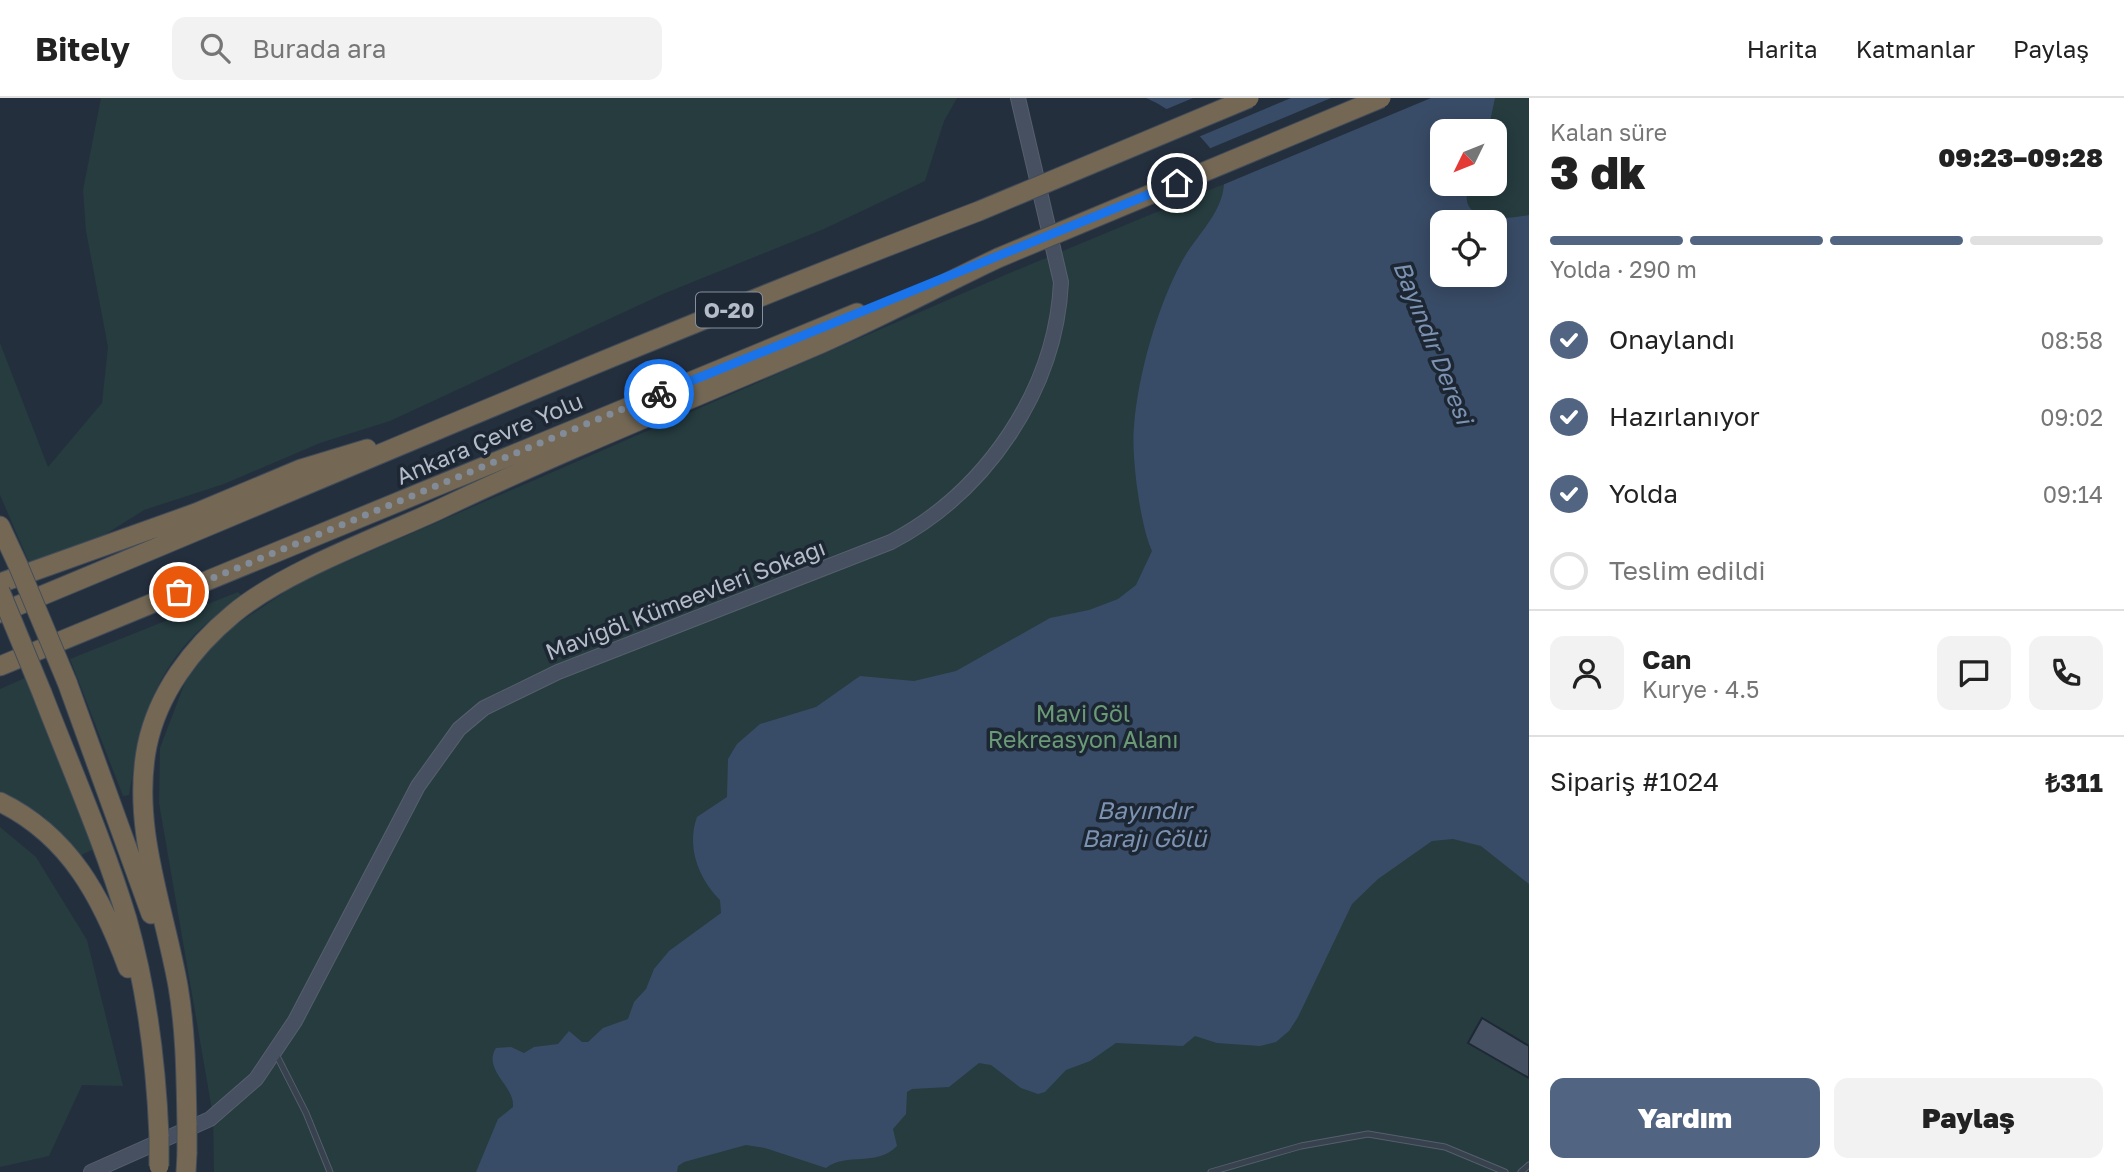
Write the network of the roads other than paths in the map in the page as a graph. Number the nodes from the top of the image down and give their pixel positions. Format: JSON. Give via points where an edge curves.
{"nodes":[{"id":1,"x":1018,"y":98,"type":"edge"},
{"id":2,"x":1249,"y":98,"type":"edge"},
{"id":3,"x":1381,"y":98,"type":"edge"},
{"id":4,"x":998,"y":258,"type":"junction"},
{"id":5,"x":481,"y":414,"type":"junction"},
{"id":6,"x":0,"y":526,"type":"edge"},
{"id":7,"x":0,"y":583,"type":"edge"},
{"id":8,"x":0,"y":591,"type":"edge"},
{"id":9,"x":0,"y":613,"type":"edge"},
{"id":10,"x":0,"y":666,"type":"edge"},
{"id":11,"x":0,"y":802,"type":"edge"},
{"id":12,"x":275,"y":1053,"type":"junction"},
{"id":13,"x":187,"y":1125,"type":"junction"},
{"id":14,"x":159,"y":1136,"type":"junction"},
{"id":15,"x":186,"y":1163,"type":"edge"},
{"id":16,"x":1529,"y":1165,"type":"edge"},
{"id":17,"x":158,"y":1170,"type":"edge"},
{"id":18,"x":91,"y":1172,"type":"edge"},
{"id":19,"x":330,"y":1172,"type":"edge"},
{"id":20,"x":1211,"y":1172,"type":"edge"},
{"id":21,"x":1505,"y":1172,"type":"edge"},
{"id":22,"x":1521,"y":1172,"type":"edge"}],
"edges":[{"from":1,"to":12,"type":"street","name":"Mavigöl Kümeevleri Sokağı","via":[[1061,282],[1060,313],[1026,405],[992,458],[948,505],[891,542],[558,672],[475,715],[459,729],[418,786]]},
{"from":2,"to":5,"type":"highway","name":"Ankara Çevre Yolu","number":"O-20","bridge":true,"via":[[604,359]]},
{"from":3,"to":4,"type":"highway","number":"O-20","bridge":true},
{"from":4,"to":10,"type":"highway","name":"Ankara Çevre Yolu","number":"O-20","via":[[777,344]]},
{"from":4,"to":13,"type":"highway","via":[[825,341],[617,429],[298,575],[234,613],[195,650],[178,672],[156,719],[143,775],[142,811],[185,1032]]},
{"from":5,"to":7,"type":"highway","via":[[302,470]]},
{"from":5,"to":9,"type":"highway","name":"Ankara Çevre Yolu","number":"O-20"},
{"from":6,"to":13,"type":"highway","bridge":true,"via":[[67,682],[122,828],[163,956]]},
{"from":8,"to":14,"type":"highway","bridge":true,"via":[[127,920],[146,1000]]},
{"from":11,"to":14,"type":"highway","via":[[62,847],[85,874],[108,916],[132,979]]},
{"from":12,"to":18,"type":"street","name":"Mavigöl Kümeevleri Sokağı","via":[[243,1093],[210,1119]]},
{"from":12,"to":19,"type":"lane"},
{"from":13,"to":15,"type":"highway","bridge":true},
{"from":14,"to":17,"type":"highway","bridge":true},
{"from":16,"to":22,"type":"lane"},
{"from":20,"to":21,"type":"lane","via":[[1301,1146],[1368,1134],[1445,1147]]}]}
